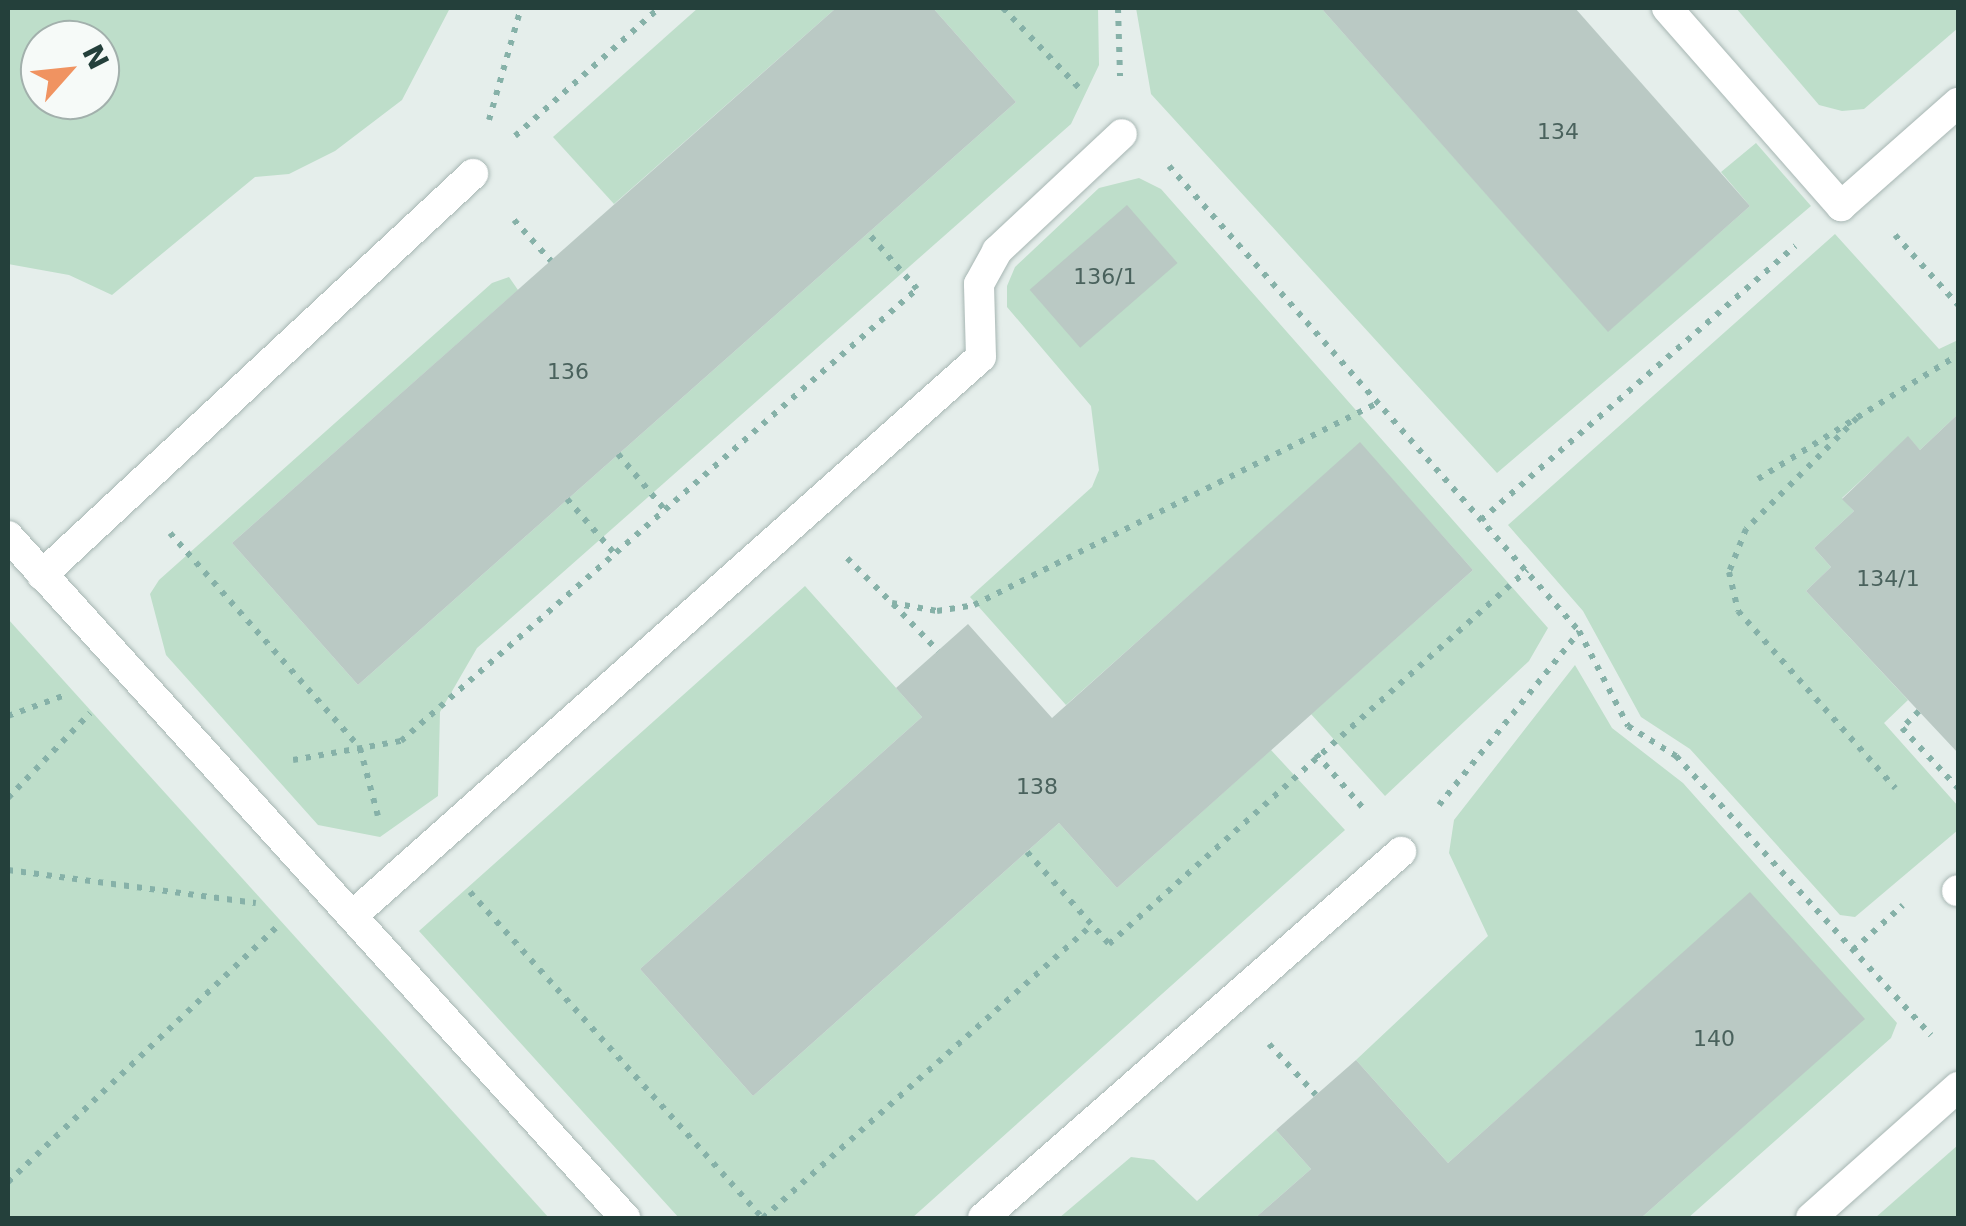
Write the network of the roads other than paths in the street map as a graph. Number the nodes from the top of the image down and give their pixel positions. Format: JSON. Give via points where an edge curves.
{"nodes":[{"id":1,"x":1667,"y":8,"type":"edge"},
{"id":2,"x":1958,"y":103,"type":"edge"},
{"id":3,"x":1122,"y":134,"type":"road end"},
{"id":4,"x":473,"y":174,"type":"road end"},
{"id":5,"x":8,"y":536,"type":"edge"},
{"id":6,"x":42,"y":575,"type":"junction"},
{"id":7,"x":1402,"y":852,"type":"road end"},
{"id":8,"x":352,"y":916,"type":"junction"},
{"id":9,"x":1958,"y":1086,"type":"edge"},
{"id":10,"x":625,"y":1218,"type":"edge"},
{"id":11,"x":983,"y":1218,"type":"edge"},
{"id":12,"x":1810,"y":1218,"type":"edge"}],
"edges":[{"from":1,"to":2,"type":"street","via":[[1841,206]]},
{"from":3,"to":8,"type":"street","via":[[997,252],[979,284],[981,357]]},
{"from":4,"to":6,"type":"street"},
{"from":5,"to":6,"type":"street"},
{"from":6,"to":8,"type":"street"},
{"from":7,"to":11,"type":"street"},
{"from":8,"to":10,"type":"street"},
{"from":9,"to":12,"type":"street"}]}
